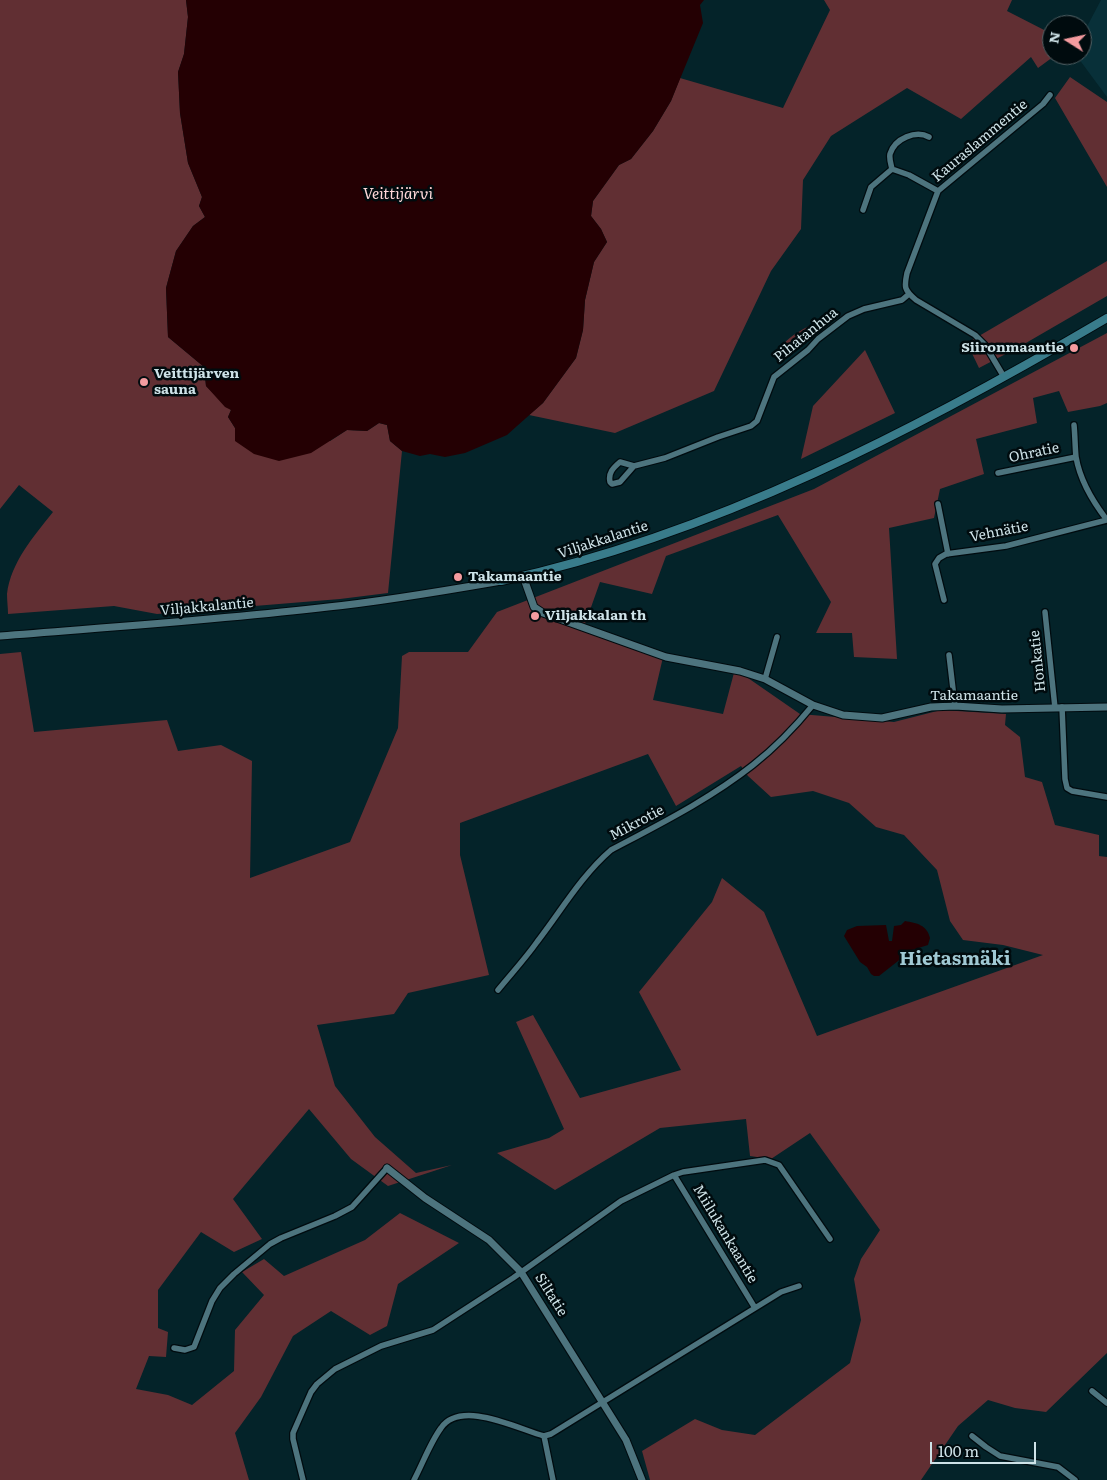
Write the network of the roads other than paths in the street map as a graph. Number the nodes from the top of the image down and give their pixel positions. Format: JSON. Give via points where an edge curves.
{"nodes":[{"id":1,"x":1050,"y":95,"type":"dead end"},
{"id":2,"x":929,"y":137,"type":"dead end"},
{"id":3,"x":892,"y":170,"type":"junction"},
{"id":4,"x":938,"y":191,"type":"junction"},
{"id":5,"x":863,"y":210,"type":"dead end"},
{"id":6,"x":908,"y":294,"type":"junction"},
{"id":7,"x":1107,"y":318,"type":"edge"},
{"id":8,"x":1004,"y":377,"type":"junction"},
{"id":9,"x":1074,"y":425,"type":"dead end"},
{"id":10,"x":1076,"y":457,"type":"junction"},
{"id":11,"x":634,"y":466,"type":"junction"},
{"id":12,"x":998,"y":473,"type":"dead end"},
{"id":13,"x":938,"y":504,"type":"dead end"},
{"id":14,"x":1107,"y":520,"type":"edge"},
{"id":15,"x":948,"y":554,"type":"junction"},
{"id":16,"x":523,"y":576,"type":"junction"},
{"id":17,"x":501,"y":581,"type":"joint"},
{"id":18,"x":944,"y":600,"type":"dead end"},
{"id":19,"x":1045,"y":612,"type":"dead end"},
{"id":20,"x":0,"y":636,"type":"edge"},
{"id":21,"x":777,"y":638,"type":"dead end"},
{"id":22,"x":948,"y":655,"type":"dead end"},
{"id":23,"x":765,"y":679,"type":"junction"},
{"id":24,"x":813,"y":705,"type":"junction"},
{"id":25,"x":955,"y":706,"type":"junction"},
{"id":26,"x":1107,"y":707,"type":"edge"},
{"id":27,"x":1058,"y":708,"type":"junction"},
{"id":28,"x":1107,"y":797,"type":"edge"},
{"id":29,"x":498,"y":990,"type":"dead end"},
{"id":30,"x":387,"y":1168,"type":"joint"},
{"id":31,"x":674,"y":1175,"type":"junction"},
{"id":32,"x":830,"y":1238,"type":"dead end"},
{"id":33,"x":522,"y":1272,"type":"junction"},
{"id":34,"x":799,"y":1286,"type":"dead end"},
{"id":35,"x":755,"y":1308,"type":"junction"},
{"id":36,"x":174,"y":1348,"type":"dead end"},
{"id":37,"x":1092,"y":1391,"type":"dead end"},
{"id":38,"x":602,"y":1403,"type":"junction"},
{"id":39,"x":1107,"y":1403,"type":"edge"},
{"id":40,"x":544,"y":1436,"type":"junction"},
{"id":41,"x":972,"y":1436,"type":"dead end"},
{"id":42,"x":303,"y":1480,"type":"edge"},
{"id":43,"x":414,"y":1480,"type":"edge"},
{"id":44,"x":553,"y":1480,"type":"edge"},
{"id":45,"x":642,"y":1480,"type":"edge"},
{"id":46,"x":1074,"y":1480,"type":"edge"}],
"edges":[{"from":1,"to":4,"type":"street","name":"Kauraslammentie"},
{"from":2,"to":3,"type":"street","via":[[914,134],[903,139],[889,156]]},
{"from":3,"to":4,"type":"street","via":[[909,175]]},
{"from":3,"to":5,"type":"street","via":[[872,187]]},
{"from":4,"to":6,"type":"street","name":"Kauraslammentie","via":[[907,273],[905,286]]},
{"from":6,"to":8,"type":"street","via":[[975,335]]},
{"from":6,"to":11,"type":"street","name":"Pihatanhua","via":[[902,300],[848,316],[818,339],[774,376],[751,426]]},
{"from":7,"to":8,"type":"main road","name":"Viljakkalantie"},
{"from":8,"to":16,"type":"main road","name":"Viljakkalantie","via":[[876,443],[754,500],[586,561]]},
{"from":9,"to":10,"type":"street"},
{"from":10,"to":12,"type":"street","name":"Ohratie"},
{"from":10,"to":14,"type":"street","via":[[1088,491]]},
{"from":11,"to":11,"type":"street","name":"Pihatanhua","via":[[620,462],[609,474],[610,482],[620,482]]},
{"from":13,"to":15,"type":"street"},
{"from":14,"to":15,"type":"street","name":"Vehnätie","via":[[1006,546]]},
{"from":15,"to":18,"type":"street","via":[[939,558],[936,564]]},
{"from":16,"to":17,"type":"main road","name":"Viljakkalantie"},
{"from":16,"to":23,"type":"street","name":"Takamaantie","via":[[534,607],[543,613],[666,657],[740,670]]},
{"from":17,"to":20,"type":"street","name":"Viljakkalantie","via":[[330,607]]},
{"from":19,"to":27,"type":"street","name":"Honkatie"},
{"from":21,"to":23,"type":"street"},
{"from":22,"to":25,"type":"street"},
{"from":23,"to":24,"type":"street","name":"Takamaantie"},
{"from":24,"to":25,"type":"street","name":"Takamaantie","via":[[862,718],[882,718],[931,707]]},
{"from":24,"to":29,"type":"street","name":"Mikrotie","via":[[790,733],[753,765],[710,795],[611,850],[586,875]]},
{"from":25,"to":27,"type":"street","name":"Takamaantie"},
{"from":26,"to":27,"type":"street","name":"Takamaantie"},
{"from":27,"to":28,"type":"street","name":"Honkatie","via":[[1067,788]]},
{"from":30,"to":33,"type":"street","name":"Siltatie","via":[[425,1198],[489,1240]]},
{"from":30,"to":36,"type":"street","via":[[352,1207],[281,1238],[258,1252],[220,1288],[194,1347],[185,1350]]},
{"from":31,"to":32,"type":"street","via":[[765,1160],[779,1165]]},
{"from":31,"to":33,"type":"street","via":[[621,1201]]},
{"from":31,"to":35,"type":"street","name":"Miilukankaantie"},
{"from":33,"to":38,"type":"street","name":"Siltatie"},
{"from":33,"to":42,"type":"street","via":[[433,1330],[368,1352],[328,1373],[311,1392],[293,1433]]},
{"from":34,"to":35,"type":"street","via":[[781,1292]]},
{"from":35,"to":38,"type":"street"},
{"from":37,"to":39,"type":"street"},
{"from":38,"to":40,"type":"street"},
{"from":38,"to":45,"type":"street","name":"Siltatie","via":[[626,1440]]},
{"from":40,"to":43,"type":"street","via":[[481,1416],[455,1417],[442,1427]]},
{"from":40,"to":44,"type":"street"},
{"from":41,"to":46,"type":"street","via":[[1000,1456],[1058,1467]]}]}
